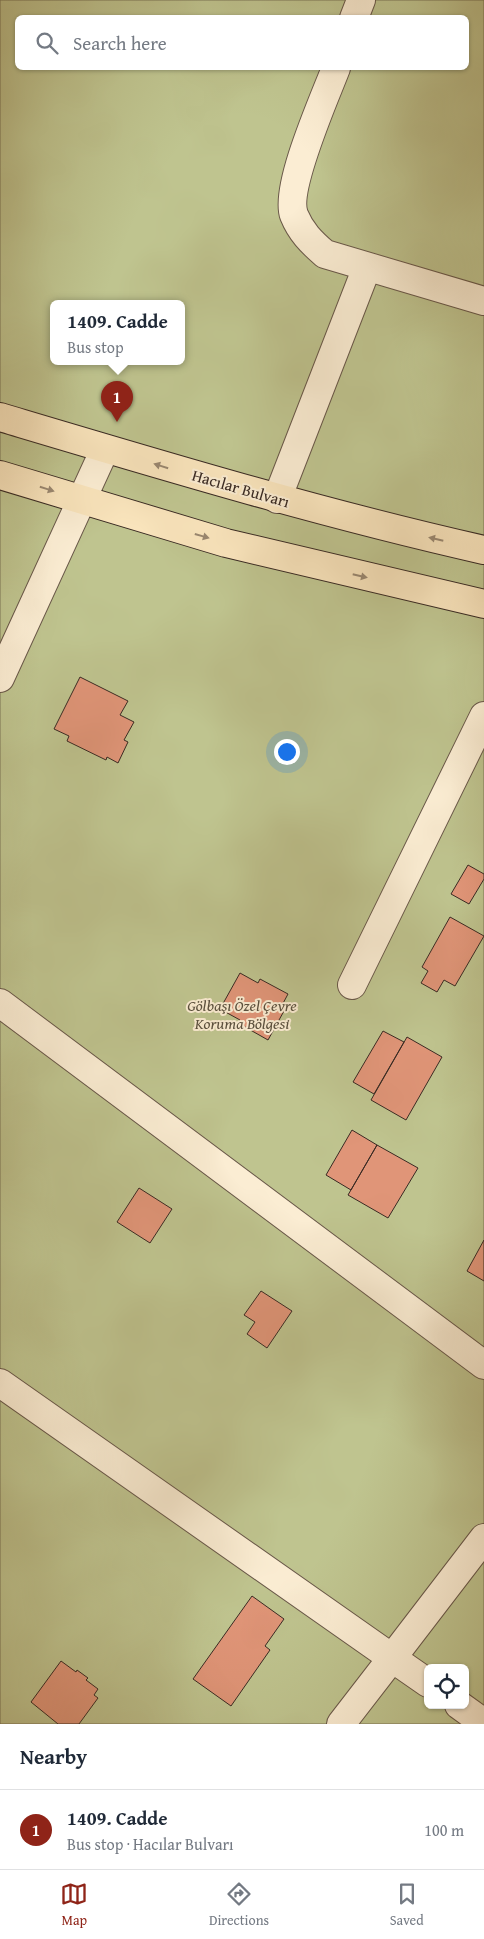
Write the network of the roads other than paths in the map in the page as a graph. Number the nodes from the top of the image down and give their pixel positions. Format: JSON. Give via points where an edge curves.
{"nodes":[{"id":1,"x":361,"y":0,"type":"edge"},
{"id":2,"x":355,"y":15,"type":"edge"},
{"id":3,"x":335,"y":70,"type":"edge"},
{"id":4,"x":367,"y":267,"type":"junction"},
{"id":5,"x":484,"y":300,"type":"edge"},
{"id":6,"x":0,"y":417,"type":"edge"},
{"id":7,"x":105,"y":449,"type":"junction"},
{"id":8,"x":0,"y":474,"type":"edge"},
{"id":9,"x":277,"y":499,"type":"junction"},
{"id":10,"x":82,"y":500,"type":"junction"},
{"id":11,"x":484,"y":550,"type":"edge"},
{"id":12,"x":484,"y":604,"type":"edge"},
{"id":13,"x":0,"y":678,"type":"edge"},
{"id":14,"x":484,"y":716,"type":"edge"},
{"id":15,"x":352,"y":985,"type":"dead end"},
{"id":16,"x":0,"y":1003,"type":"edge"},
{"id":17,"x":484,"y":1365,"type":"edge"},
{"id":18,"x":0,"y":1383,"type":"edge"},
{"id":19,"x":484,"y":1538,"type":"edge"},
{"id":20,"x":392,"y":1658,"type":"junction"},
{"id":21,"x":424,"y":1680,"type":"edge"},
{"id":22,"x":465,"y":1709,"type":"edge"},
{"id":23,"x":484,"y":1723,"type":"edge"},
{"id":24,"x":341,"y":1724,"type":"edge"}],
"edges":[{"from":1,"to":2,"type":"street"},
{"from":3,"to":4,"type":"street","via":[[295,180],[293,213],[307,238],[325,254]]},
{"from":4,"to":5,"type":"street"},
{"from":4,"to":9,"type":"street"},
{"from":6,"to":7,"type":"main road","name":"Hacılar Bulvarı"},
{"from":9,"to":7,"type":"main road","name":"Hacılar Bulvarı","one_way":true},
{"from":7,"to":10,"type":"street"},
{"from":8,"to":10,"type":"main road","one_way":true},
{"from":11,"to":9,"type":"main road","name":"Hacılar Bulvarı","one_way":true},
{"from":10,"to":12,"type":"main road","one_way":true,"via":[[234,546]]},
{"from":10,"to":13,"type":"street"},
{"from":14,"to":15,"type":"street"},
{"from":16,"to":17,"type":"street"},
{"from":18,"to":20,"type":"street"},
{"from":19,"to":20,"type":"street"},
{"from":20,"to":21,"type":"street"},
{"from":20,"to":24,"type":"street"},
{"from":22,"to":23,"type":"street"}]}
